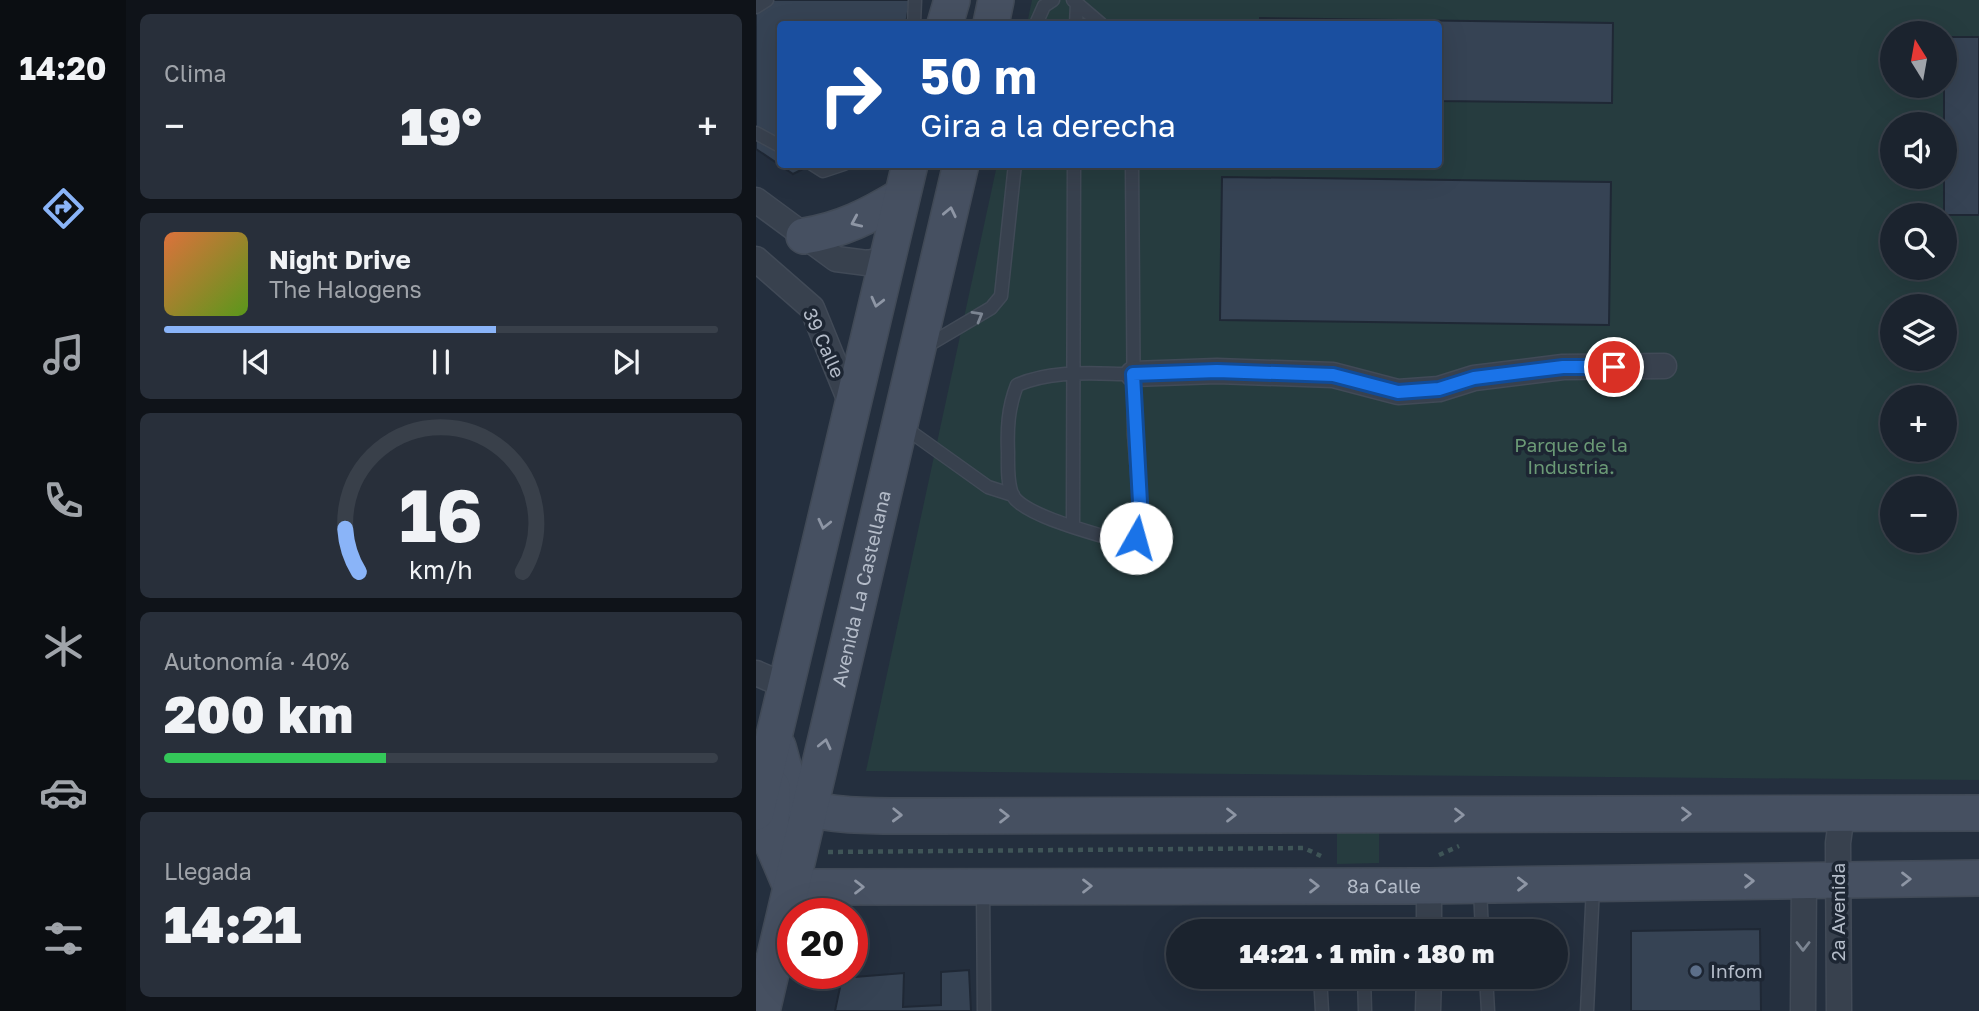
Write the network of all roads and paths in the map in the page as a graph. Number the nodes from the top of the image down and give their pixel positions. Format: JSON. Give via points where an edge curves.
{"nodes":[{"id":1,"x":767,"y":0,"type":"edge"},
{"id":2,"x":915,"y":0,"type":"edge"},
{"id":3,"x":996,"y":0,"type":"edge"},
{"id":4,"x":1053,"y":0,"type":"edge"},
{"id":5,"x":1075,"y":2,"type":"edge"},
{"id":6,"x":756,"y":8,"type":"edge"},
{"id":7,"x":914,"y":21,"type":"edge"},
{"id":8,"x":992,"y":21,"type":"edge"},
{"id":9,"x":1037,"y":21,"type":"edge"},
{"id":10,"x":1076,"y":21,"type":"edge"},
{"id":11,"x":1097,"y":21,"type":"edge"},
{"id":12,"x":756,"y":132,"type":"edge"},
{"id":13,"x":777,"y":144,"type":"edge"},
{"id":14,"x":960,"y":168,"type":"edge"},
{"id":15,"x":1015,"y":168,"type":"edge"},
{"id":16,"x":1074,"y":168,"type":"edge"},
{"id":17,"x":1132,"y":168,"type":"edge"},
{"id":18,"x":906,"y":173,"type":"edge"},
{"id":19,"x":756,"y":200,"type":"edge"},
{"id":20,"x":804,"y":236,"type":"junction"},
{"id":21,"x":756,"y":259,"type":"edge"},
{"id":22,"x":887,"y":259,"type":"junction"},
{"id":23,"x":937,"y":275,"type":"junction"},
{"id":24,"x":919,"y":351,"type":"junction"},
{"id":25,"x":1664,"y":366,"type":"dead end"},
{"id":26,"x":1072,"y":374,"type":"junction"},
{"id":27,"x":1133,"y":374,"type":"junction"},
{"id":28,"x":852,"y":406,"type":"junction"},
{"id":29,"x":901,"y":425,"type":"junction"},
{"id":30,"x":1013,"y":495,"type":"junction"},
{"id":31,"x":1073,"y":525,"type":"junction"},
{"id":32,"x":775,"y":707,"type":"edge"},
{"id":33,"x":810,"y":810,"type":"junction"},
{"id":34,"x":756,"y":812,"type":"edge"},
{"id":35,"x":1979,"y":813,"type":"edge"},
{"id":36,"x":1842,"y":814,"type":"junction"},
{"id":37,"x":1468,"y":846,"type":"dead end"},
{"id":38,"x":823,"y":853,"type":"dead end"},
{"id":39,"x":1326,"y":858,"type":"dead end"},
{"id":40,"x":1433,"y":871,"type":"junction"},
{"id":41,"x":1979,"y":878,"type":"edge"},
{"id":42,"x":1804,"y":880,"type":"junction"},
{"id":43,"x":1838,"y":880,"type":"junction"},
{"id":44,"x":1594,"y":883,"type":"junction"},
{"id":45,"x":1480,"y":885,"type":"junction"},
{"id":46,"x":791,"y":887,"type":"junction"},
{"id":47,"x":983,"y":887,"type":"junction"},
{"id":48,"x":1430,"y":919,"type":"edge"},
{"id":49,"x":1481,"y":919,"type":"edge"},
{"id":50,"x":1321,"y":989,"type":"edge"},
{"id":51,"x":1364,"y":989,"type":"edge"},
{"id":52,"x":1429,"y":989,"type":"edge"},
{"id":53,"x":1487,"y":989,"type":"edge"},
{"id":54,"x":762,"y":1011,"type":"edge"},
{"id":55,"x":984,"y":1011,"type":"edge"},
{"id":56,"x":1322,"y":1011,"type":"edge"},
{"id":57,"x":1365,"y":1011,"type":"edge"},
{"id":58,"x":1429,"y":1011,"type":"edge"},
{"id":59,"x":1488,"y":1011,"type":"edge"},
{"id":60,"x":1587,"y":1011,"type":"edge"},
{"id":61,"x":1803,"y":1011,"type":"edge"},
{"id":62,"x":1839,"y":1011,"type":"edge"}],
"edges":[{"from":1,"to":6,"type":"lane"},
{"from":2,"to":7,"type":"lane"},
{"from":3,"to":8,"type":"street"},
{"from":4,"to":9,"type":"lane","via":[[1044,6]]},
{"from":5,"to":10,"type":"lane"},
{"from":5,"to":11,"type":"lane"},
{"from":12,"to":13,"type":"lane"},
{"from":23,"to":14,"type":"street","name":"Avenida La Castellana","one_way":true},
{"from":24,"to":15,"type":"lane","one_way":true,"via":[[991,308],[1001,296]]},
{"from":16,"to":26,"type":"lane"},
{"from":17,"to":27,"type":"lane"},
{"from":18,"to":20,"type":"street","one_way":true,"via":[[864,219]]},
{"from":18,"to":22,"type":"street"},
{"from":19,"to":20,"type":"street"},
{"from":20,"to":22,"type":"street","via":[[836,259],[859,263]]},
{"from":21,"to":28,"type":"street","name":"39 Calle","via":[[812,308]]},
{"from":22,"to":23,"type":"street","via":[[897,250],[921,251]]},
{"from":22,"to":28,"type":"street","one_way":true},
{"from":23,"to":24,"type":"street","name":"Avenida La Castellana"},
{"from":24,"to":29,"type":"street","name":"Avenida La Castellana"},
{"from":25,"to":27,"type":"street","via":[[1563,367],[1398,392],[1333,375]]},
{"from":26,"to":27,"type":"lane"},
{"from":26,"to":30,"type":"lane","via":[[1034,377],[1017,385],[1007,426]]},
{"from":26,"to":31,"type":"lane"},
{"from":27,"to":31,"type":"lane","via":[[1141,521],[1136,538],[1126,544]]},
{"from":28,"to":32,"type":"street","one_way":true},
{"from":29,"to":30,"type":"lane","via":[[988,487]]},
{"from":33,"to":29,"type":"street","name":"Avenida La Castellana","one_way":true},
{"from":30,"to":31,"type":"lane","via":[[1025,509]]},
{"from":32,"to":33,"type":"street","via":[[797,801]]},
{"from":32,"to":34,"type":"street"},
{"from":32,"to":46,"type":"street","via":[[771,840]]},
{"from":33,"to":36,"type":"street","one_way":true,"via":[[936,816]]},
{"from":33,"to":46,"type":"street","name":"Avenida La Castellana"},
{"from":35,"to":36,"type":"street"},
{"from":36,"to":43,"type":"street","name":"2a Avenida"},
{"from":37,"to":40,"type":"path","via":[[1455,846]]},
{"from":38,"to":39,"type":"path","via":[[1304,848]]},
{"from":40,"to":45,"type":"street","name":"8a Calle"},
{"from":47,"to":40,"type":"street","name":"8a Calle","one_way":true},
{"from":40,"to":48,"type":"street"},
{"from":43,"to":41,"type":"street","name":"8a Calle","one_way":true},
{"from":42,"to":43,"type":"street","name":"8a Calle"},
{"from":44,"to":42,"type":"street","name":"8a Calle","one_way":true},
{"from":42,"to":61,"type":"street","name":"2a Avenida","one_way":true},
{"from":43,"to":62,"type":"street","name":"2a Avenida"},
{"from":45,"to":44,"type":"street","name":"8a Calle","one_way":true},
{"from":44,"to":60,"type":"lane"},
{"from":45,"to":49,"type":"lane"},
{"from":46,"to":47,"type":"street","name":"8a Calle","one_way":true},
{"from":46,"to":54,"type":"street","name":"Avenida La Castellana"},
{"from":47,"to":55,"type":"lane"},
{"from":50,"to":56,"type":"lane"},
{"from":51,"to":57,"type":"lane"},
{"from":52,"to":58,"type":"street"},
{"from":53,"to":59,"type":"lane"}]}
